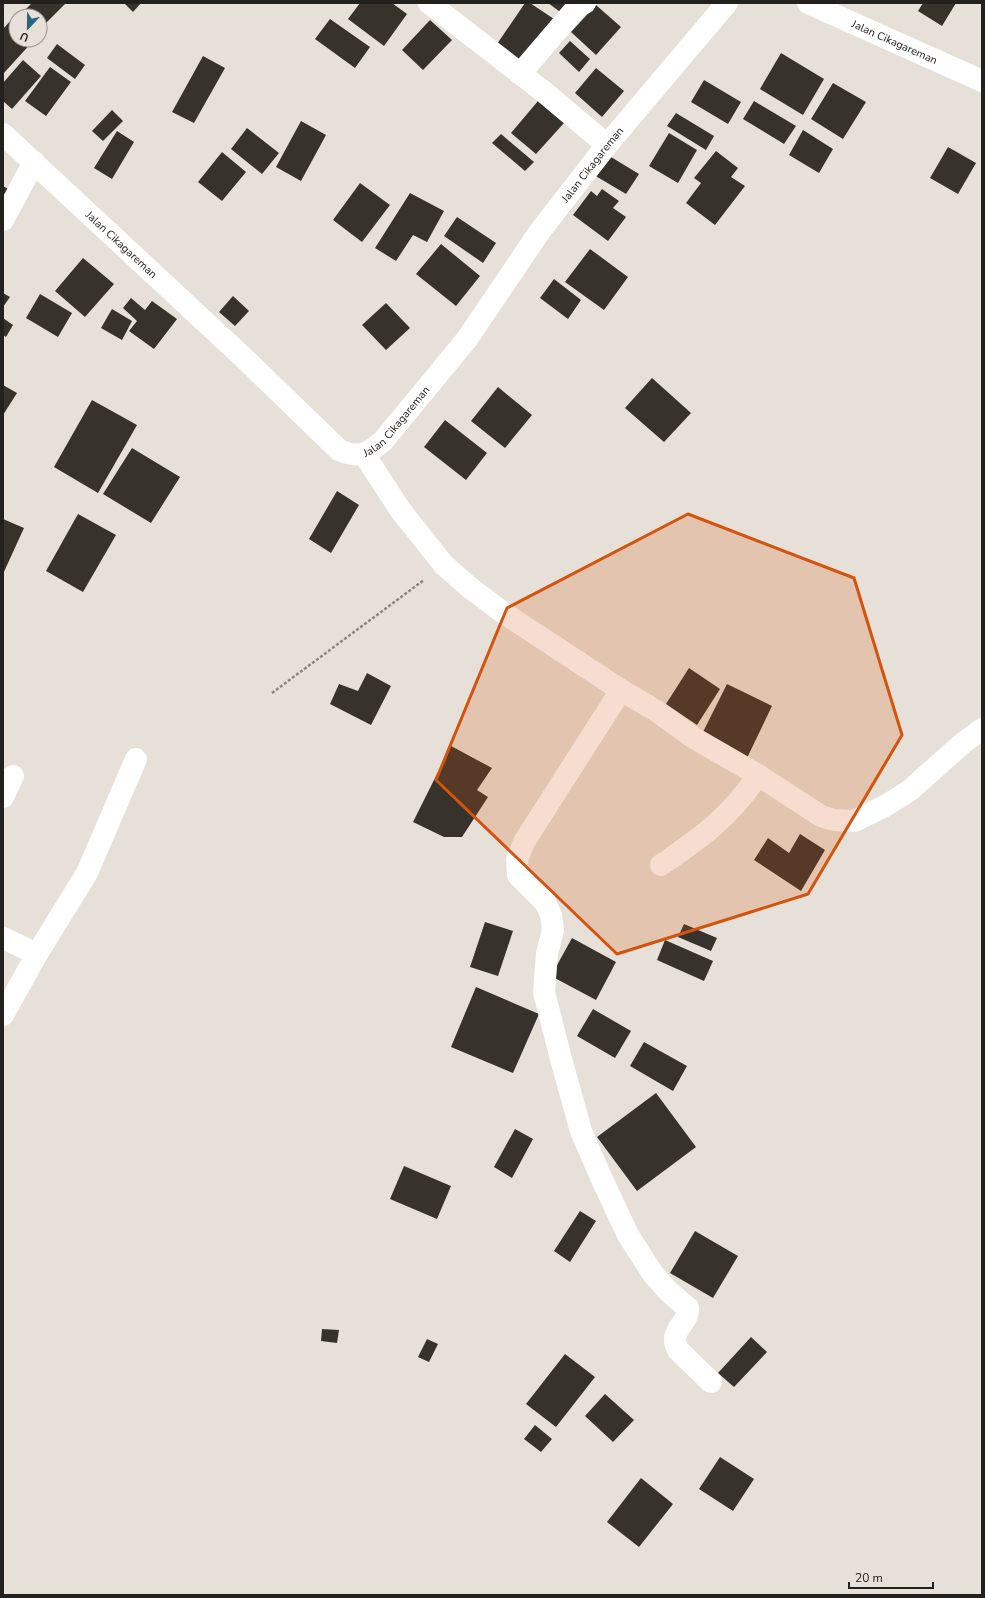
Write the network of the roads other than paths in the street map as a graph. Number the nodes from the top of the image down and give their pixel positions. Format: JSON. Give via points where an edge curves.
{"nodes":[{"id":1,"x":428,"y":3,"type":"edge"},
{"id":2,"x":585,"y":3,"type":"edge"},
{"id":3,"x":727,"y":3,"type":"edge"},
{"id":4,"x":808,"y":3,"type":"edge"},
{"id":5,"x":520,"y":74,"type":"junction"},
{"id":6,"x":982,"y":81,"type":"edge"},
{"id":7,"x":3,"y":134,"type":"edge"},
{"id":8,"x":607,"y":146,"type":"junction"},
{"id":9,"x":34,"y":162,"type":"junction"},
{"id":10,"x":3,"y":220,"type":"edge"},
{"id":11,"x":364,"y":454,"type":"junction"},
{"id":12,"x":621,"y":690,"type":"junction"},
{"id":13,"x":982,"y":729,"type":"edge"},
{"id":14,"x":136,"y":759,"type":"dead end"},
{"id":15,"x":758,"y":775,"type":"junction"},
{"id":16,"x":13,"y":776,"type":"dead end"},
{"id":17,"x":3,"y":798,"type":"edge"},
{"id":18,"x":661,"y":865,"type":"dead end"},
{"id":19,"x":3,"y":938,"type":"edge"},
{"id":20,"x":38,"y":954,"type":"junction"},
{"id":21,"x":3,"y":1015,"type":"edge"},
{"id":22,"x":711,"y":1382,"type":"dead end"}],
"edges":[{"from":1,"to":5,"type":"street"},
{"from":2,"to":5,"type":"street","via":[[578,6]]},
{"from":3,"to":8,"type":"street","name":"Jalan Cikagareman"},
{"from":4,"to":6,"type":"street","name":"Jalan Cikagareman"},
{"from":5,"to":8,"type":"street"},
{"from":7,"to":9,"type":"street","name":"Jalan Cikagareman"},
{"from":8,"to":11,"type":"street","name":"Jalan Cikagareman","via":[[540,231],[467,339],[383,440]]},
{"from":9,"to":10,"type":"street"},
{"from":9,"to":11,"type":"street","name":"Jalan Cikagareman","via":[[339,450],[350,454]]},
{"from":11,"to":12,"type":"street","via":[[401,511],[444,565],[469,588]]},
{"from":12,"to":15,"type":"street","via":[[694,738]]},
{"from":12,"to":22,"type":"street","via":[[524,842],[517,860],[518,875],[545,902],[551,915],[553,930],[547,954],[544,992],[581,1131],[628,1235],[653,1274],[688,1308],[687,1315],[675,1336],[678,1350]]},
{"from":13,"to":15,"type":"street","via":[[910,791],[854,821],[834,820],[821,816]]},
{"from":14,"to":20,"type":"street","via":[[87,873]]},
{"from":15,"to":18,"type":"street","via":[[736,804],[712,828]]},
{"from":16,"to":17,"type":"street"},
{"from":19,"to":20,"type":"street"},
{"from":20,"to":21,"type":"street"}]}
